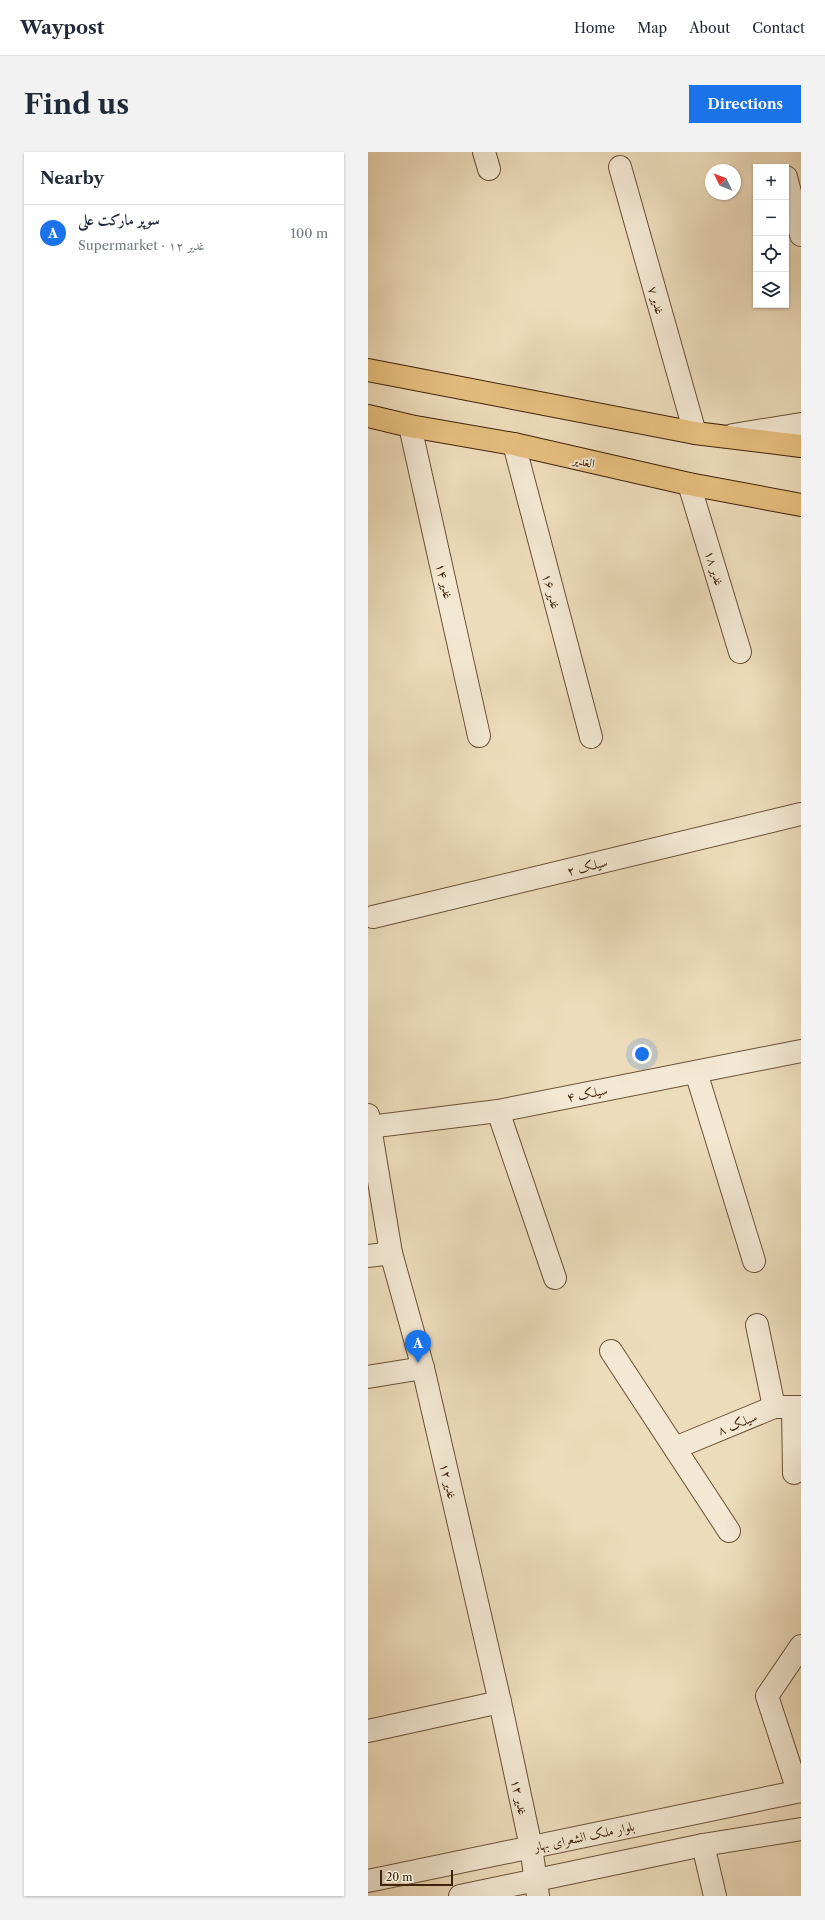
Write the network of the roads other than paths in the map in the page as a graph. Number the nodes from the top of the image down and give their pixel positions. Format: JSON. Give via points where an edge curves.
{"nodes":[{"id":1,"x":620,"y":167,"type":"dead end"},
{"id":2,"x":789,"y":189,"type":"edge"},
{"id":3,"x":801,"y":235,"type":"edge"},
{"id":4,"x":368,"y":370,"type":"edge"},
{"id":5,"x":368,"y":416,"type":"edge"},
{"id":6,"x":801,"y":424,"type":"edge"},
{"id":7,"x":410,"y":426,"type":"junction"},
{"id":8,"x":695,"y":433,"type":"junction"},
{"id":9,"x":720,"y":437,"type":"junction"},
{"id":10,"x":514,"y":444,"type":"junction"},
{"id":11,"x":801,"y":446,"type":"edge"},
{"id":12,"x":689,"y":484,"type":"junction"},
{"id":13,"x":801,"y":505,"type":"edge"},
{"id":14,"x":740,"y":652,"type":"dead end"},
{"id":15,"x":479,"y":736,"type":"dead end"},
{"id":16,"x":591,"y":737,"type":"dead end"},
{"id":17,"x":801,"y":814,"type":"edge"},
{"id":18,"x":373,"y":918,"type":"dead end"},
{"id":19,"x":801,"y":1050,"type":"edge"},
{"id":20,"x":696,"y":1072,"type":"junction"},
{"id":21,"x":498,"y":1111,"type":"junction"},
{"id":22,"x":369,"y":1123,"type":"edge"},
{"id":23,"x":391,"y":1253,"type":"junction"},
{"id":24,"x":368,"y":1256,"type":"edge"},
{"id":25,"x":754,"y":1261,"type":"dead end"},
{"id":26,"x":555,"y":1278,"type":"dead end"},
{"id":27,"x":757,"y":1325,"type":"dead end"},
{"id":28,"x":611,"y":1351,"type":"dead end"},
{"id":29,"x":423,"y":1368,"type":"junction"},
{"id":30,"x":368,"y":1377,"type":"edge"},
{"id":31,"x":789,"y":1407,"type":"edge"},
{"id":32,"x":674,"y":1448,"type":"junction"},
{"id":33,"x":794,"y":1473,"type":"dead end"},
{"id":34,"x":729,"y":1531,"type":"dead end"},
{"id":35,"x":801,"y":1646,"type":"edge"},
{"id":36,"x":500,"y":1702,"type":"junction"},
{"id":37,"x":368,"y":1731,"type":"edge"},
{"id":38,"x":799,"y":1791,"type":"edge"},
{"id":39,"x":801,"y":1830,"type":"edge"},
{"id":40,"x":703,"y":1845,"type":"junction"},
{"id":41,"x":531,"y":1847,"type":"junction"},
{"id":42,"x":368,"y":1882,"type":"edge"},
{"id":43,"x":537,"y":1888,"type":"edge"},
{"id":44,"x":460,"y":1896,"type":"edge"},
{"id":45,"x":715,"y":1896,"type":"edge"}],
"edges":[{"from":1,"to":8,"type":"street","name":"غدیر ۷"},
{"from":2,"to":3,"type":"street"},
{"from":4,"to":8,"type":"main road"},
{"from":5,"to":7,"type":"main road","name":"الغدیر"},
{"from":6,"to":9,"type":"street"},
{"from":7,"to":10,"type":"main road","name":"الغدیر"},
{"from":7,"to":15,"type":"street","name":"غدیر ۱۴"},
{"from":8,"to":9,"type":"main road"},
{"from":9,"to":11,"type":"main road"},
{"from":10,"to":12,"type":"main road","name":"الغدیر"},
{"from":10,"to":16,"type":"street","name":"غدیر ۱۶"},
{"from":12,"to":13,"type":"main road","name":"الغدیر"},
{"from":12,"to":14,"type":"street","name":"غدیر ۱۸"},
{"from":17,"to":18,"type":"street","name":"سیلک ۲"},
{"from":19,"to":20,"type":"street","name":"سیلک ۴"},
{"from":20,"to":21,"type":"street","name":"سیلک ۴"},
{"from":20,"to":25,"type":"street"},
{"from":21,"to":22,"type":"street","name":"سیلک ۴"},
{"from":21,"to":26,"type":"street"},
{"from":22,"to":23,"type":"street","name":"غدیر ۱۲"},
{"from":23,"to":24,"type":"street"},
{"from":23,"to":29,"type":"street","name":"غدیر ۱۲"},
{"from":27,"to":31,"type":"street"},
{"from":28,"to":32,"type":"street"},
{"from":29,"to":30,"type":"street"},
{"from":29,"to":36,"type":"street","name":"غدیر ۱۲"},
{"from":31,"to":32,"type":"street","name":"سیلک ۸"},
{"from":31,"to":33,"type":"street"},
{"from":32,"to":34,"type":"street"},
{"from":35,"to":38,"type":"street","via":[[767,1696]]},
{"from":36,"to":37,"type":"street"},
{"from":36,"to":41,"type":"street","name":"غدیر ۱۲"},
{"from":38,"to":41,"type":"street","name":"بلوار ملک الشعرای بهار"},
{"from":39,"to":40,"type":"street"},
{"from":40,"to":43,"type":"street"},
{"from":40,"to":45,"type":"street"},
{"from":41,"to":42,"type":"street","name":"بلوار ملک الشعرای بهار"},
{"from":41,"to":43,"type":"street","name":"غدیر ۱۲"},
{"from":43,"to":44,"type":"street"}]}
